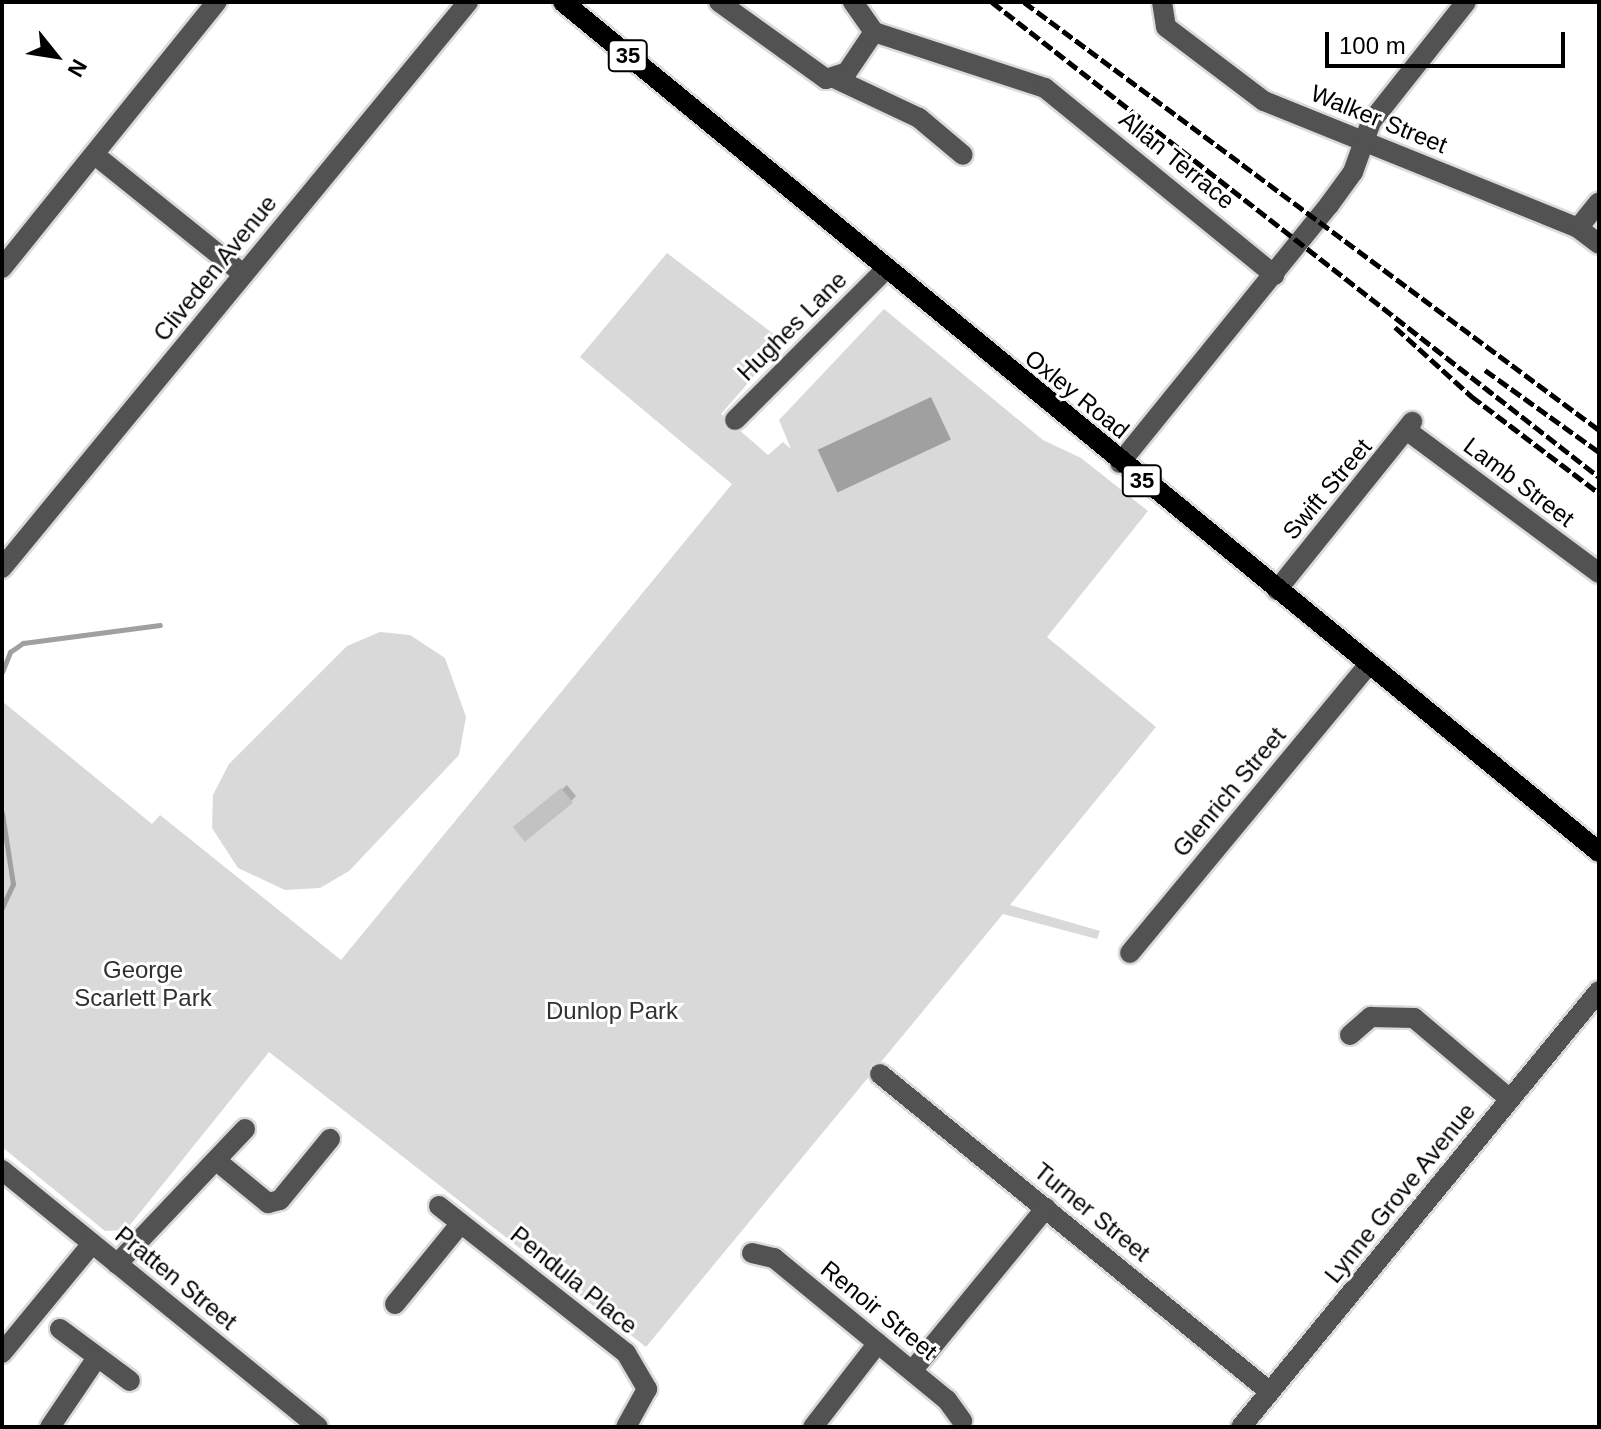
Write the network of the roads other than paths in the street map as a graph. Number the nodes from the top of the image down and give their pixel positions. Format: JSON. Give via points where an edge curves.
{"nodes":[{"id":1,"x":217,"y":2,"type":"edge"},
{"id":2,"x":468,"y":2,"type":"edge"},
{"id":3,"x":563,"y":2,"type":"edge"},
{"id":4,"x":719,"y":2,"type":"edge"},
{"id":5,"x":853,"y":2,"type":"edge"},
{"id":6,"x":1466,"y":2,"type":"edge"},
{"id":7,"x":1162,"y":7,"type":"edge"},
{"id":8,"x":874,"y":32,"type":"junction"},
{"id":9,"x":834,"y":78,"type":"junction"},
{"id":10,"x":1365,"y":142,"type":"junction"},
{"id":11,"x":95,"y":155,"type":"junction"},
{"id":12,"x":963,"y":155,"type":"dead end"},
{"id":13,"x":1599,"y":202,"type":"edge"},
{"id":14,"x":1578,"y":228,"type":"junction"},
{"id":15,"x":1599,"y":244,"type":"edge"},
{"id":16,"x":2,"y":268,"type":"edge"},
{"id":17,"x":886,"y":269,"type":"junction"},
{"id":18,"x":243,"y":274,"type":"junction"},
{"id":19,"x":1274,"y":275,"type":"junction"},
{"id":20,"x":735,"y":420,"type":"dead end"},
{"id":21,"x":1411,"y":426,"type":"joint"},
{"id":22,"x":1120,"y":463,"type":"junction"},
{"id":23,"x":2,"y":568,"type":"edge"},
{"id":24,"x":1599,"y":573,"type":"edge"},
{"id":25,"x":1277,"y":590,"type":"junction"},
{"id":26,"x":1368,"y":665,"type":"junction"},
{"id":27,"x":1599,"y":852,"type":"edge"},
{"id":28,"x":1130,"y":953,"type":"dead end"},
{"id":29,"x":1599,"y":991,"type":"edge"},
{"id":30,"x":1350,"y":1035,"type":"dead end"},
{"id":31,"x":880,"y":1074,"type":"dead end"},
{"id":32,"x":1510,"y":1099,"type":"junction"},
{"id":33,"x":245,"y":1129,"type":"dead end"},
{"id":34,"x":330,"y":1139,"type":"dead end"},
{"id":35,"x":218,"y":1162,"type":"junction"},
{"id":36,"x":2,"y":1170,"type":"edge"},
{"id":37,"x":439,"y":1206,"type":"dead end"},
{"id":38,"x":1046,"y":1208,"type":"junction"},
{"id":39,"x":461,"y":1223,"type":"junction"},
{"id":40,"x":92,"y":1244,"type":"junction"},
{"id":41,"x":752,"y":1253,"type":"dead end"},
{"id":42,"x":117,"y":1264,"type":"junction"},
{"id":43,"x":395,"y":1304,"type":"dead end"},
{"id":44,"x":60,"y":1329,"type":"dead end"},
{"id":45,"x":878,"y":1343,"type":"junction"},
{"id":46,"x":2,"y":1353,"type":"edge"},
{"id":47,"x":96,"y":1359,"type":"junction"},
{"id":48,"x":912,"y":1371,"type":"junction"},
{"id":49,"x":130,"y":1381,"type":"dead end"},
{"id":50,"x":1270,"y":1392,"type":"junction"},
{"id":51,"x":962,"y":1421,"type":"dead end"},
{"id":52,"x":50,"y":1427,"type":"edge"},
{"id":53,"x":318,"y":1427,"type":"edge"},
{"id":54,"x":626,"y":1427,"type":"edge"},
{"id":55,"x":813,"y":1427,"type":"edge"},
{"id":56,"x":1241,"y":1427,"type":"edge"}],
"edges":[{"from":1,"to":11,"type":"street"},
{"from":2,"to":18,"type":"street","name":"Cliveden Avenue"},
{"from":3,"to":17,"type":"main road","name":"Oxley Road","number":"35"},
{"from":4,"to":9,"type":"street","via":[[803,69]]},
{"from":5,"to":8,"type":"street"},
{"from":6,"to":10,"type":"street","via":[[1377,113]]},
{"from":7,"to":10,"type":"street","name":"Walker Street","via":[[1166,27],[1233,83]]},
{"from":8,"to":9,"type":"street"},
{"from":8,"to":19,"type":"street","name":"Allan Terrace","via":[[1045,88]]},
{"from":9,"to":12,"type":"street","via":[[919,118]]},
{"from":10,"to":14,"type":"street","name":"Walker Street"},
{"from":10,"to":19,"type":"street","via":[[1353,172]]},
{"from":11,"to":16,"type":"street"},
{"from":11,"to":18,"type":"street"},
{"from":13,"to":14,"type":"street"},
{"from":14,"to":15,"type":"street","name":"Walker Street"},
{"from":17,"to":20,"type":"street","name":"Hughes Lane"},
{"from":17,"to":22,"type":"main road","name":"Oxley Road","number":"35"},
{"from":18,"to":23,"type":"street","name":"Cliveden Avenue"},
{"from":19,"to":22,"type":"street"},
{"from":21,"to":24,"type":"street","name":"Lamb Street"},
{"from":21,"to":25,"type":"street","name":"Swift Street"},
{"from":22,"to":25,"type":"main road","name":"Oxley Road","number":"35"},
{"from":25,"to":26,"type":"main road","name":"Oxley Road","number":"35"},
{"from":26,"to":27,"type":"main road","name":"Oxley Road","number":"35"},
{"from":26,"to":28,"type":"street","name":"Glenrich Street"},
{"from":29,"to":32,"type":"street","name":"Lynne Grove Avenue"},
{"from":30,"to":32,"type":"street","via":[[1371,1017],[1414,1018]]},
{"from":31,"to":38,"type":"street","name":"Turner Street"},
{"from":32,"to":50,"type":"street","name":"Lynne Grove Avenue"},
{"from":33,"to":35,"type":"street"},
{"from":34,"to":35,"type":"street","via":[[280,1200],[268,1203]]},
{"from":35,"to":42,"type":"street"},
{"from":36,"to":40,"type":"street","name":"Pratten Street"},
{"from":37,"to":39,"type":"street","name":"Pendula Place"},
{"from":38,"to":48,"type":"street"},
{"from":38,"to":50,"type":"street","name":"Turner Street"},
{"from":39,"to":43,"type":"street"},
{"from":39,"to":54,"type":"street","name":"Pendula Place","via":[[626,1353],[647,1389]]},
{"from":40,"to":42,"type":"street","name":"Pratten Street"},
{"from":40,"to":46,"type":"street"},
{"from":41,"to":45,"type":"street","name":"Renoir Street","via":[[774,1258]]},
{"from":42,"to":53,"type":"street","name":"Pratten Street"},
{"from":44,"to":47,"type":"street"},
{"from":45,"to":48,"type":"street","name":"Renoir Street"},
{"from":45,"to":55,"type":"street"},
{"from":47,"to":49,"type":"street"},
{"from":47,"to":52,"type":"street"},
{"from":48,"to":51,"type":"street","name":"Renoir Street"},
{"from":50,"to":56,"type":"street","name":"Lynne Grove Avenue"}]}
